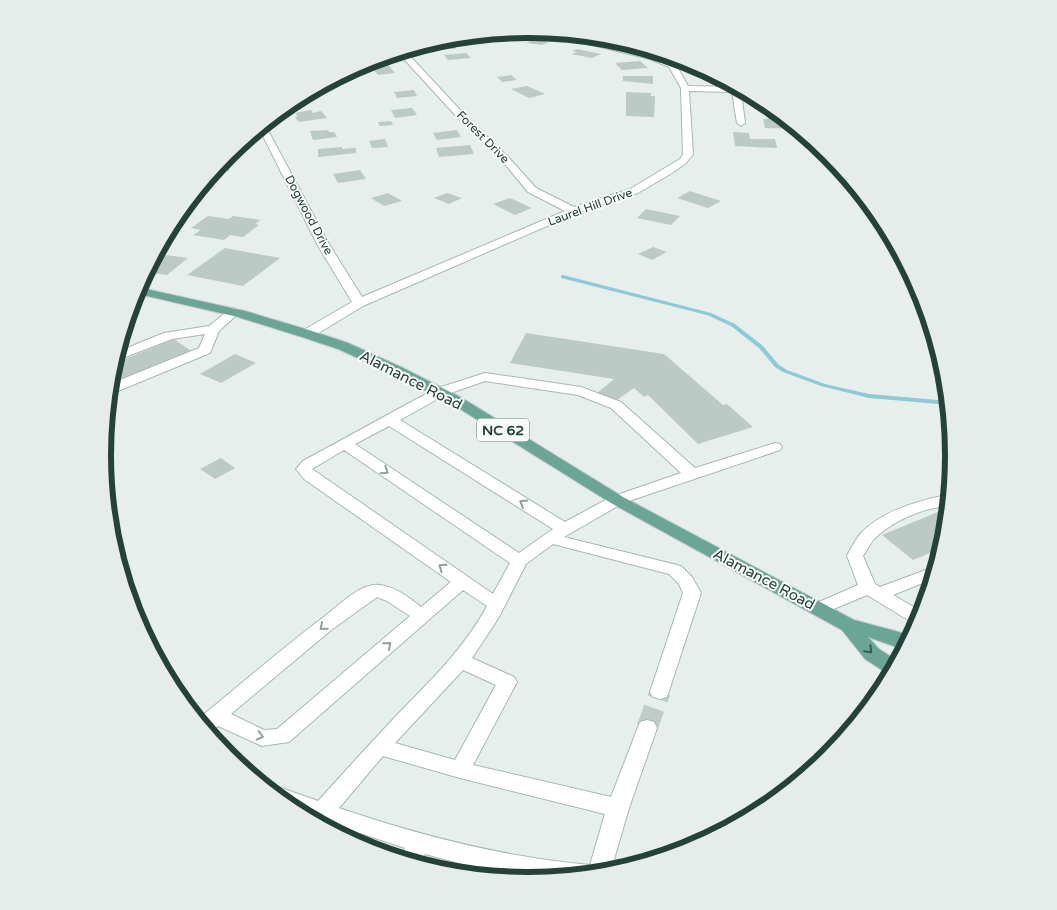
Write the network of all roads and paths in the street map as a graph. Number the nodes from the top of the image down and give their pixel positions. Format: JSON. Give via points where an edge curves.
{"nodes":[{"id":1,"x":595,"y":43,"type":"edge"},
{"id":2,"x":407,"y":56,"type":"edge"},
{"id":3,"x":665,"y":61,"type":"edge"},
{"id":4,"x":666,"y":61,"type":"edge"},
{"id":5,"x":685,"y":88,"type":"junction"},
{"id":6,"x":737,"y":94,"type":"joint"},
{"id":7,"x":741,"y":124,"type":"dead end"},
{"id":8,"x":265,"y":131,"type":"edge"},
{"id":9,"x":573,"y":211,"type":"junction"},
{"id":10,"x":144,"y":292,"type":"edge"},
{"id":11,"x":359,"y":303,"type":"junction"},
{"id":12,"x":234,"y":312,"type":"junction"},
{"id":13,"x":214,"y":329,"type":"junction"},
{"id":14,"x":308,"y":334,"type":"junction"},
{"id":15,"x":124,"y":354,"type":"edge"},
{"id":16,"x":117,"y":386,"type":"edge"},
{"id":17,"x":440,"y":392,"type":"junction"},
{"id":18,"x":390,"y":420,"type":"junction"},
{"id":19,"x":345,"y":444,"type":"junction"},
{"id":20,"x":775,"y":447,"type":"dead end"},
{"id":21,"x":692,"y":474,"type":"junction"},
{"id":22,"x":617,"y":500,"type":"junction"},
{"id":23,"x":943,"y":501,"type":"edge"},
{"id":24,"x":557,"y":534,"type":"junction"},
{"id":25,"x":520,"y":561,"type":"junction"},
{"id":26,"x":929,"y":573,"type":"edge"},
{"id":27,"x":463,"y":581,"type":"junction"},
{"id":28,"x":874,"y":591,"type":"junction"},
{"id":29,"x":496,"y":605,"type":"junction"},
{"id":30,"x":818,"y":609,"type":"junction"},
{"id":31,"x":422,"y":616,"type":"junction"},
{"id":32,"x":914,"y":616,"type":"edge"},
{"id":33,"x":848,"y":625,"type":"junction"},
{"id":34,"x":902,"y":642,"type":"edge"},
{"id":35,"x":460,"y":661,"type":"junction"},
{"id":36,"x":889,"y":665,"type":"edge"},
{"id":37,"x":660,"y":692,"type":"tunnel mouth"},
{"id":38,"x":209,"y":721,"type":"edge"},
{"id":39,"x":647,"y":728,"type":"tunnel mouth"},
{"id":40,"x":379,"y":747,"type":"junction"},
{"id":41,"x":460,"y":770,"type":"junction"},
{"id":42,"x":300,"y":804,"type":"edge"},
{"id":43,"x":618,"y":808,"type":"junction"},
{"id":44,"x":322,"y":812,"type":"junction"},
{"id":45,"x":420,"y":842,"type":"junction"},
{"id":46,"x":412,"y":856,"type":"edge"},
{"id":47,"x":600,"y":866,"type":"edge"},
{"id":48,"x":555,"y":872,"type":"edge"}],
"edges":[{"from":1,"to":3,"type":"street","name":"Laurel Hill Drive"},
{"from":2,"to":9,"type":"street","name":"Forest Drive","via":[[532,190]]},
{"from":4,"to":5,"type":"street","name":"Laurel Hill Drive","via":[[672,65]]},
{"from":5,"to":6,"type":"street"},
{"from":5,"to":9,"type":"street","name":"Laurel Hill Drive","via":[[688,154],[683,161],[634,191]]},
{"from":6,"to":7,"type":"street"},
{"from":8,"to":11,"type":"street","name":"Dogwood Drive","via":[[323,244]]},
{"from":9,"to":11,"type":"street","name":"Laurel Hill Drive"},
{"from":10,"to":12,"type":"main road","name":"Alamance Road","number":"NC 62"},
{"from":11,"to":14,"type":"street","name":"Laurel Hill Drive"},
{"from":12,"to":13,"type":"street"},
{"from":12,"to":14,"type":"main road","name":"Alamance Road","number":"NC 62"},
{"from":13,"to":15,"type":"street","via":[[169,336]]},
{"from":13,"to":16,"type":"street","via":[[205,350]]},
{"from":14,"to":17,"type":"main road","name":"Alamance Road","number":"NC 62","via":[[343,346]]},
{"from":17,"to":18,"type":"street"},
{"from":17,"to":21,"type":"street","via":[[486,378],[581,391],[616,405]]},
{"from":17,"to":22,"type":"main road","name":"Alamance Road","number":"NC 62"},
{"from":18,"to":19,"type":"street"},
{"from":24,"to":18,"type":"street","one_way":true},
{"from":19,"to":25,"type":"street","one_way":true},
{"from":27,"to":19,"type":"street","one_way":true,"via":[[308,476],[304,469],[308,464]]},
{"from":20,"to":21,"type":"street"},
{"from":21,"to":22,"type":"street"},
{"from":22,"to":24,"type":"street"},
{"from":22,"to":30,"type":"main road","name":"Alamance Road","number":"NC 62"},
{"from":23,"to":28,"type":"street","via":[[915,508],[868,535],[855,556]]},
{"from":24,"to":25,"type":"street"},
{"from":24,"to":37,"type":"street","via":[[587,550],[675,570],[686,581],[692,593]]},
{"from":25,"to":29,"type":"street"},
{"from":26,"to":28,"type":"street"},
{"from":27,"to":29,"type":"street"},
{"from":27,"to":31,"type":"street"},
{"from":28,"to":30,"type":"street"},
{"from":28,"to":32,"type":"street"},
{"from":29,"to":35,"type":"street"},
{"from":30,"to":33,"type":"main road","name":"Alamance Road","number":"NC 62"},
{"from":38,"to":31,"type":"street","one_way":true,"via":[[262,738],[282,736]]},
{"from":31,"to":38,"type":"street","one_way":true,"via":[[386,593],[373,591],[346,608]]},
{"from":33,"to":34,"type":"main road","name":"Alamance Road","number":"NC 62"},
{"from":33,"to":36,"type":"main road","name":"Alamance Road","number":"NC 62","one_way":true,"via":[[872,654]]},
{"from":35,"to":40,"type":"street"},
{"from":35,"to":41,"type":"street","via":[[507,682]]},
{"from":39,"to":43,"type":"street"},
{"from":40,"to":41,"type":"street"},
{"from":40,"to":44,"type":"street"},
{"from":41,"to":43,"type":"street"},
{"from":42,"to":44,"type":"street"},
{"from":43,"to":47,"type":"street"},
{"from":44,"to":45,"type":"street"},
{"from":45,"to":46,"type":"street"},
{"from":45,"to":48,"type":"street","via":[[480,860]]}]}
